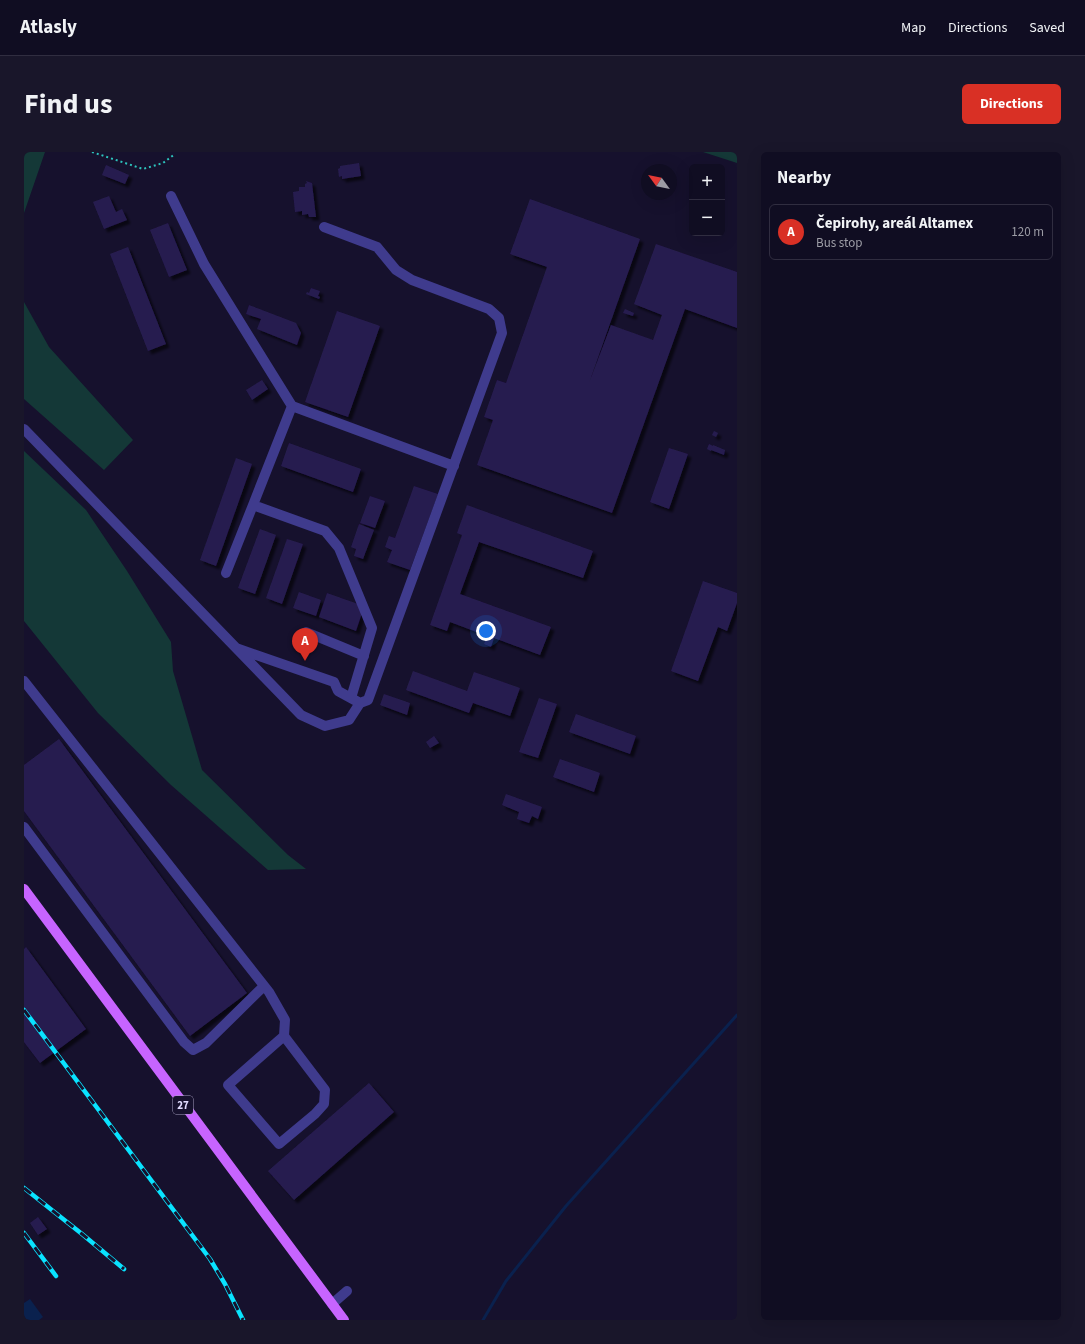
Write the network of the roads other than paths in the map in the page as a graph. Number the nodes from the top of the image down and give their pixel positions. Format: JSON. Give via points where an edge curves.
{"nodes":[{"id":1,"x":171,"y":196,"type":"dead end"},
{"id":2,"x":324,"y":227,"type":"dead end"},
{"id":3,"x":292,"y":406,"type":"junction"},
{"id":4,"x":24,"y":429,"type":"edge"},
{"id":5,"x":454,"y":466,"type":"junction"},
{"id":6,"x":253,"y":505,"type":"junction"},
{"id":7,"x":226,"y":573,"type":"dead end"},
{"id":8,"x":306,"y":632,"type":"dead end"},
{"id":9,"x":236,"y":648,"type":"junction"},
{"id":10,"x":364,"y":656,"type":"junction"},
{"id":11,"x":24,"y":681,"type":"edge"},
{"id":12,"x":356,"y":700,"type":"junction"},
{"id":13,"x":24,"y":827,"type":"edge"},
{"id":14,"x":24,"y":889,"type":"edge"},
{"id":15,"x":264,"y":986,"type":"junction"},
{"id":16,"x":284,"y":1036,"type":"junction"},
{"id":17,"x":347,"y":1291,"type":"dead end"},
{"id":18,"x":332,"y":1304,"type":"junction"},
{"id":19,"x":344,"y":1320,"type":"edge"}],
"edges":[{"from":1,"to":3,"type":"lane","via":[[204,264]]},
{"from":2,"to":5,"type":"lane","via":[[377,247],[396,270],[412,280],[489,309],[499,318],[502,333]]},
{"from":3,"to":5,"type":"lane"},
{"from":3,"to":6,"type":"lane"},
{"from":4,"to":9,"type":"lane"},
{"from":5,"to":12,"type":"lane","via":[[368,700]]},
{"from":6,"to":7,"type":"lane"},
{"from":6,"to":10,"type":"lane","via":[[325,531],[339,548],[372,628]]},
{"from":8,"to":10,"type":"lane"},
{"from":9,"to":12,"type":"lane","via":[[334,682],[338,691]]},
{"from":9,"to":12,"type":"lane","via":[[301,715],[325,726],[349,720]]},
{"from":10,"to":12,"type":"lane"},
{"from":11,"to":15,"type":"lane"},
{"from":13,"to":15,"type":"lane","via":[[184,1042],[193,1050],[206,1043]]},
{"from":14,"to":18,"type":"main road","number":"27"},
{"from":15,"to":16,"type":"lane","via":[[285,1020]]},
{"from":16,"to":16,"type":"lane","via":[[325,1090],[324,1104],[279,1144],[228,1085]]},
{"from":17,"to":18,"type":"lane"},
{"from":18,"to":19,"type":"main road","number":"27"}]}
